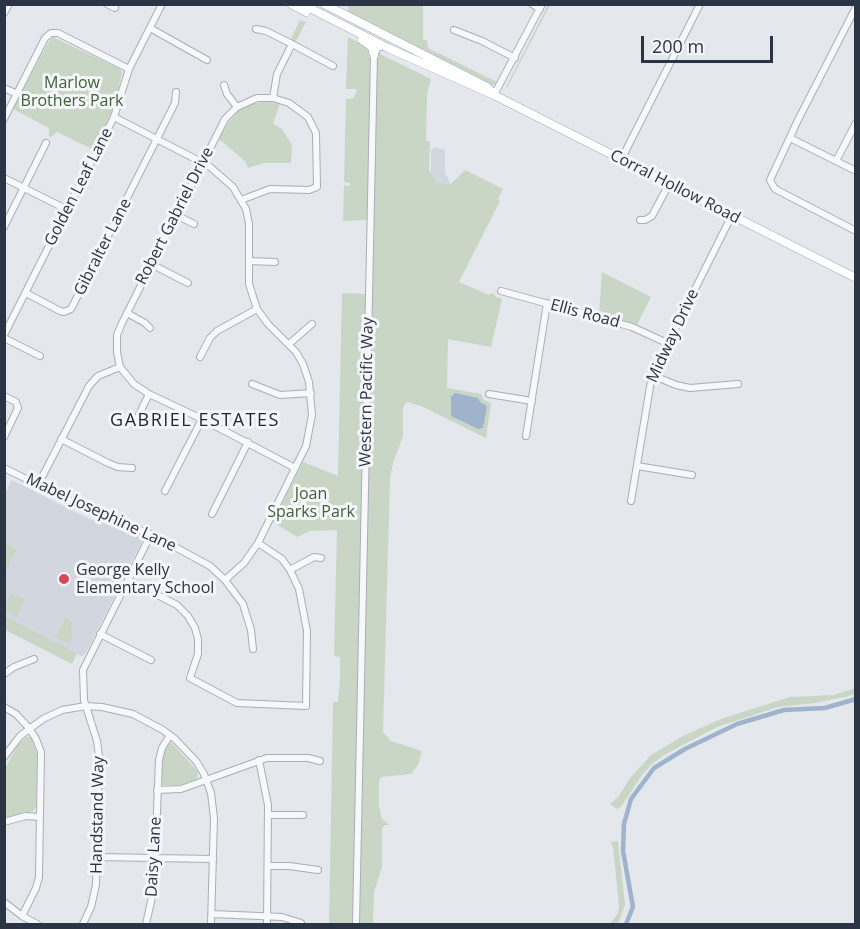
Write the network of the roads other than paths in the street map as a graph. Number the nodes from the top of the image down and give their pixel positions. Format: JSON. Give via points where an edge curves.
{"nodes":[{"id":1,"x":9,"y":4,"type":"edge"},
{"id":2,"x":107,"y":4,"type":"edge"},
{"id":3,"x":162,"y":4,"type":"edge"},
{"id":4,"x":291,"y":4,"type":"edge"},
{"id":5,"x":302,"y":4,"type":"edge"},
{"id":6,"x":324,"y":4,"type":"edge"},
{"id":7,"x":532,"y":4,"type":"edge"},
{"id":8,"x":700,"y":4,"type":"edge"},
{"id":9,"x":541,"y":7,"type":"edge"},
{"id":10,"x":855,"y":7,"type":"edge"},
{"id":11,"x":115,"y":8,"type":"dead end"},
{"id":12,"x":4,"y":13,"type":"edge"},
{"id":13,"x":150,"y":28,"type":"junction"},
{"id":14,"x":256,"y":30,"type":"dead end"},
{"id":15,"x":454,"y":30,"type":"dead end"},
{"id":16,"x":292,"y":44,"type":"junction"},
{"id":17,"x":404,"y":45,"type":"junction"},
{"id":18,"x":385,"y":46,"type":"junction"},
{"id":19,"x":400,"y":53,"type":"junction"},
{"id":20,"x":374,"y":55,"type":"junction"},
{"id":21,"x":515,"y":58,"type":"junction"},
{"id":22,"x":207,"y":60,"type":"dead end"},
{"id":23,"x":333,"y":66,"type":"dead end"},
{"id":24,"x":129,"y":69,"type":"junction"},
{"id":25,"x":224,"y":85,"type":"dead end"},
{"id":26,"x":4,"y":88,"type":"edge"},
{"id":27,"x":176,"y":92,"type":"dead end"},
{"id":28,"x":17,"y":94,"type":"junction"},
{"id":29,"x":496,"y":96,"type":"junction"},
{"id":30,"x":273,"y":98,"type":"junction"},
{"id":31,"x":237,"y":107,"type":"junction"},
{"id":32,"x":114,"y":117,"type":"junction"},
{"id":33,"x":4,"y":119,"type":"edge"},
{"id":34,"x":855,"y":123,"type":"edge"},
{"id":35,"x":790,"y":138,"type":"junction"},
{"id":36,"x":157,"y":139,"type":"junction"},
{"id":37,"x":46,"y":144,"type":"dead end"},
{"id":38,"x":621,"y":160,"type":"junction"},
{"id":39,"x":836,"y":161,"type":"junction"},
{"id":40,"x":203,"y":162,"type":"junction"},
{"id":41,"x":855,"y":171,"type":"edge"},
{"id":42,"x":4,"y":178,"type":"edge"},
{"id":43,"x":669,"y":184,"type":"junction"},
{"id":44,"x":24,"y":188,"type":"junction"},
{"id":45,"x":241,"y":200,"type":"junction"},
{"id":46,"x":68,"y":210,"type":"junction"},
{"id":47,"x":176,"y":215,"type":"junction"},
{"id":48,"x":732,"y":215,"type":"junction"},
{"id":49,"x":640,"y":220,"type":"dead end"},
{"id":50,"x":194,"y":224,"type":"dead end"},
{"id":51,"x":4,"y":227,"type":"edge"},
{"id":52,"x":855,"y":231,"type":"edge"},
{"id":53,"x":818,"y":258,"type":"junction"},
{"id":54,"x":249,"y":261,"type":"junction"},
{"id":55,"x":275,"y":262,"type":"dead end"},
{"id":56,"x":151,"y":264,"type":"junction"},
{"id":57,"x":855,"y":273,"type":"edge"},
{"id":58,"x":855,"y":278,"type":"edge"},
{"id":59,"x":188,"y":283,"type":"dead end"},
{"id":60,"x":501,"y":291,"type":"dead end"},
{"id":61,"x":26,"y":293,"type":"junction"},
{"id":62,"x":547,"y":303,"type":"junction"},
{"id":63,"x":257,"y":309,"type":"junction"},
{"id":64,"x":127,"y":313,"type":"junction"},
{"id":65,"x":312,"y":324,"type":"dead end"},
{"id":66,"x":150,"y":328,"type":"dead end"},
{"id":67,"x":4,"y":337,"type":"edge"},
{"id":68,"x":667,"y":343,"type":"junction"},
{"id":69,"x":289,"y":344,"type":"junction"},
{"id":70,"x":40,"y":356,"type":"dead end"},
{"id":71,"x":200,"y":357,"type":"dead end"},
{"id":72,"x":120,"y":367,"type":"junction"},
{"id":73,"x":652,"y":375,"type":"junction"},
{"id":74,"x":252,"y":384,"type":"dead end"},
{"id":75,"x":738,"y":384,"type":"dead end"},
{"id":76,"x":311,"y":393,"type":"junction"},
{"id":77,"x":149,"y":394,"type":"junction"},
{"id":78,"x":489,"y":394,"type":"dead end"},
{"id":79,"x":4,"y":396,"type":"edge"},
{"id":80,"x":532,"y":401,"type":"junction"},
{"id":81,"x":202,"y":419,"type":"junction"},
{"id":82,"x":135,"y":423,"type":"dead end"},
{"id":83,"x":526,"y":436,"type":"dead end"},
{"id":84,"x":4,"y":437,"type":"edge"},
{"id":85,"x":61,"y":439,"type":"junction"},
{"id":86,"x":248,"y":442,"type":"junction"},
{"id":87,"x":637,"y":466,"type":"junction"},
{"id":88,"x":4,"y":468,"type":"edge"},
{"id":89,"x":132,"y":468,"type":"dead end"},
{"id":90,"x":295,"y":468,"type":"junction"},
{"id":91,"x":692,"y":475,"type":"dead end"},
{"id":92,"x":38,"y":485,"type":"junction"},
{"id":93,"x":165,"y":491,"type":"dead end"},
{"id":94,"x":632,"y":501,"type":"dead end"},
{"id":95,"x":212,"y":514,"type":"dead end"},
{"id":96,"x":150,"y":534,"type":"junction"},
{"id":97,"x":258,"y":543,"type":"junction"},
{"id":98,"x":321,"y":558,"type":"dead end"},
{"id":99,"x":290,"y":570,"type":"junction"},
{"id":100,"x":128,"y":580,"type":"junction"},
{"id":101,"x":225,"y":580,"type":"junction"},
{"id":102,"x":100,"y":634,"type":"junction"},
{"id":103,"x":253,"y":649,"type":"dead end"},
{"id":104,"x":34,"y":659,"type":"dead end"},
{"id":105,"x":151,"y":660,"type":"dead end"},
{"id":106,"x":4,"y":674,"type":"edge"},
{"id":107,"x":4,"y":706,"type":"edge"},
{"id":108,"x":86,"y":706,"type":"junction"},
{"id":109,"x":29,"y":728,"type":"junction"},
{"id":110,"x":170,"y":735,"type":"junction"},
{"id":111,"x":4,"y":757,"type":"edge"},
{"id":112,"x":259,"y":760,"type":"junction"},
{"id":113,"x":320,"y":762,"type":"dead end"},
{"id":114,"x":206,"y":780,"type":"junction"},
{"id":115,"x":158,"y":790,"type":"junction"},
{"id":116,"x":303,"y":815,"type":"dead end"},
{"id":117,"x":269,"y":816,"type":"junction"},
{"id":118,"x":40,"y":817,"type":"junction"},
{"id":119,"x":4,"y":822,"type":"edge"},
{"id":120,"x":98,"y":857,"type":"junction"},
{"id":121,"x":155,"y":858,"type":"junction"},
{"id":122,"x":213,"y":859,"type":"junction"},
{"id":123,"x":268,"y":866,"type":"junction"},
{"id":124,"x":318,"y":870,"type":"dead end"},
{"id":125,"x":4,"y":902,"type":"edge"},
{"id":126,"x":212,"y":914,"type":"junction"},
{"id":127,"x":22,"y":916,"type":"junction"},
{"id":128,"x":267,"y":916,"type":"junction"},
{"id":129,"x":301,"y":923,"type":"dead end"},
{"id":130,"x":37,"y":924,"type":"edge"},
{"id":131,"x":83,"y":924,"type":"edge"},
{"id":132,"x":146,"y":924,"type":"edge"},
{"id":133,"x":211,"y":924,"type":"edge"},
{"id":134,"x":267,"y":924,"type":"edge"},
{"id":135,"x":356,"y":924,"type":"edge"}],
"edges":[{"from":1,"to":12,"type":"street"},
{"from":2,"to":11,"type":"street"},
{"from":3,"to":13,"type":"street","name":"Golden Leaf Lane"},
{"from":4,"to":20,"type":"main road","via":[[368,43]]},
{"from":5,"to":18,"type":"main road","name":"Corral Hollow Road"},
{"from":6,"to":17,"type":"main road","name":"Corral Hollow Road"},
{"from":7,"to":9,"type":"street"},
{"from":8,"to":38,"type":"street"},
{"from":9,"to":21,"type":"street"},
{"from":10,"to":35,"type":"street"},
{"from":13,"to":22,"type":"street"},
{"from":13,"to":24,"type":"street","name":"Golden Leaf Lane"},
{"from":14,"to":16,"type":"street"},
{"from":15,"to":21,"type":"street"},
{"from":16,"to":23,"type":"street"},
{"from":16,"to":30,"type":"street","via":[[277,74]]},
{"from":17,"to":19,"type":"main road"},
{"from":17,"to":29,"type":"main road","name":"Corral Hollow Road","via":[[487,87]]},
{"from":18,"to":19,"type":"main road","name":"Corral Hollow Road"},
{"from":18,"to":20,"type":"street"},
{"from":19,"to":29,"type":"main road","name":"Corral Hollow Road"},
{"from":20,"to":135,"type":"street","name":"Western Pacific Way"},
{"from":21,"to":29,"type":"street"},
{"from":24,"to":28,"type":"street","via":[[51,33]]},
{"from":24,"to":32,"type":"street","name":"Golden Leaf Lane"},
{"from":25,"to":31,"type":"street"},
{"from":26,"to":28,"type":"street"},
{"from":27,"to":36,"type":"street","via":[[175,103]]},
{"from":28,"to":33,"type":"street"},
{"from":29,"to":38,"type":"main road","name":"Corral Hollow Road"},
{"from":30,"to":31,"type":"street","via":[[257,98]]},
{"from":30,"to":45,"type":"street","via":[[300,110],[313,126],[318,184],[315,189],[270,189]]},
{"from":31,"to":40,"type":"street","name":"Robert Gabriel Drive","via":[[225,119]]},
{"from":32,"to":36,"type":"street"},
{"from":32,"to":46,"type":"street","name":"Golden Leaf Lane"},
{"from":34,"to":39,"type":"street"},
{"from":35,"to":39,"type":"street"},
{"from":35,"to":52,"type":"street","via":[[770,182],[775,189]]},
{"from":36,"to":40,"type":"street"},
{"from":36,"to":61,"type":"street","name":"Gibralter Lane","via":[[71,309],[60,311]]},
{"from":37,"to":44,"type":"street"},
{"from":38,"to":43,"type":"main road","name":"Corral Hollow Road"},
{"from":39,"to":41,"type":"street"},
{"from":40,"to":45,"type":"street","via":[[223,176]]},
{"from":40,"to":47,"type":"street","name":"Robert Gabriel Drive"},
{"from":42,"to":44,"type":"street"},
{"from":43,"to":48,"type":"main road","name":"Corral Hollow Road"},
{"from":43,"to":49,"type":"street","via":[[652,216]]},
{"from":44,"to":46,"type":"street"},
{"from":44,"to":51,"type":"street"},
{"from":45,"to":54,"type":"street","via":[[249,224]]},
{"from":46,"to":61,"type":"street","name":"Golden Leaf Lane"},
{"from":47,"to":50,"type":"street"},
{"from":47,"to":56,"type":"street","name":"Robert Gabriel Drive"},
{"from":48,"to":53,"type":"main road","name":"Corral Hollow Road"},
{"from":48,"to":68,"type":"street","name":"Midway Drive"},
{"from":53,"to":57,"type":"main road"},
{"from":53,"to":58,"type":"main road","name":"Corral Hollow Road"},
{"from":54,"to":55,"type":"street"},
{"from":54,"to":63,"type":"street","via":[[249,284]]},
{"from":56,"to":59,"type":"street"},
{"from":56,"to":64,"type":"street","name":"Robert Gabriel Drive"},
{"from":60,"to":62,"type":"street","name":"Ellis Road"},
{"from":61,"to":67,"type":"street","name":"Golden Leaf Lane"},
{"from":62,"to":68,"type":"street","name":"Ellis Road","via":[[632,327]]},
{"from":62,"to":80,"type":"street"},
{"from":63,"to":69,"type":"street"},
{"from":63,"to":71,"type":"street","via":[[217,331]]},
{"from":64,"to":66,"type":"street"},
{"from":64,"to":72,"type":"street","name":"Robert Gabriel Drive","via":[[117,335]]},
{"from":65,"to":69,"type":"street"},
{"from":67,"to":70,"type":"street"},
{"from":68,"to":73,"type":"street","name":"Midway Drive"},
{"from":69,"to":76,"type":"street","via":[[307,372]]},
{"from":72,"to":77,"type":"street"},
{"from":72,"to":85,"type":"street","via":[[92,382]]},
{"from":73,"to":75,"type":"street","via":[[690,388]]},
{"from":73,"to":87,"type":"street","name":"Midway Drive"},
{"from":74,"to":76,"type":"street","via":[[280,395]]},
{"from":76,"to":90,"type":"street","via":[[310,430]]},
{"from":77,"to":81,"type":"street"},
{"from":77,"to":82,"type":"street"},
{"from":78,"to":80,"type":"street"},
{"from":79,"to":84,"type":"street","via":[[18,406]]},
{"from":80,"to":83,"type":"street"},
{"from":81,"to":86,"type":"street"},
{"from":81,"to":93,"type":"street"},
{"from":85,"to":89,"type":"street","via":[[108,463]]},
{"from":85,"to":92,"type":"street"},
{"from":86,"to":90,"type":"street"},
{"from":86,"to":95,"type":"street"},
{"from":87,"to":91,"type":"street"},
{"from":87,"to":94,"type":"street","name":"Midway Drive"},
{"from":88,"to":92,"type":"street","name":"Mabel Josephine Lane"},
{"from":90,"to":97,"type":"street"},
{"from":92,"to":96,"type":"street","name":"Mabel Josephine Lane"},
{"from":96,"to":100,"type":"street","name":"Handstand Way"},
{"from":96,"to":101,"type":"street","name":"Mabel Josephine Lane","via":[[194,556]]},
{"from":97,"to":99,"type":"street","via":[[282,559]]},
{"from":97,"to":101,"type":"street"},
{"from":98,"to":99,"type":"street","via":[[314,557]]},
{"from":99,"to":100,"type":"street","via":[[305,613],[306,706],[237,703],[190,678],[198,654],[195,628],[188,616],[177,605]]},
{"from":100,"to":102,"type":"street","name":"Handstand Way"},
{"from":101,"to":103,"type":"street","name":"Mabel Josephine Lane","via":[[243,604]]},
{"from":102,"to":105,"type":"street"},
{"from":102,"to":108,"type":"street","name":"Handstand Way","via":[[83,670]]},
{"from":104,"to":106,"type":"street"},
{"from":107,"to":109,"type":"street"},
{"from":108,"to":109,"type":"street","via":[[52,714]]},
{"from":108,"to":110,"type":"street","via":[[133,714]]},
{"from":108,"to":120,"type":"street","name":"Handstand Way","via":[[99,748]]},
{"from":109,"to":111,"type":"street"},
{"from":109,"to":118,"type":"street","via":[[41,752]]},
{"from":110,"to":114,"type":"street","via":[[190,753]]},
{"from":110,"to":115,"type":"street","name":"Daisy Lane","via":[[159,755]]},
{"from":112,"to":113,"type":"street","via":[[280,757]]},
{"from":112,"to":114,"type":"street"},
{"from":112,"to":117,"type":"street"},
{"from":114,"to":115,"type":"street","via":[[181,789]]},
{"from":114,"to":122,"type":"street","via":[[213,804]]},
{"from":115,"to":121,"type":"street","name":"Daisy Lane"},
{"from":116,"to":117,"type":"street"},
{"from":117,"to":123,"type":"street"},
{"from":118,"to":119,"type":"street"},
{"from":118,"to":127,"type":"street","via":[[39,877]]},
{"from":120,"to":121,"type":"street"},
{"from":120,"to":131,"type":"street","name":"Handstand Way","via":[[94,896]]},
{"from":121,"to":122,"type":"street"},
{"from":121,"to":132,"type":"street","name":"Daisy Lane","via":[[154,888]]},
{"from":122,"to":126,"type":"street"},
{"from":123,"to":124,"type":"street"},
{"from":123,"to":128,"type":"street"},
{"from":125,"to":127,"type":"street"},
{"from":126,"to":128,"type":"street"},
{"from":126,"to":133,"type":"street"},
{"from":127,"to":130,"type":"street"},
{"from":128,"to":129,"type":"street"},
{"from":128,"to":134,"type":"street"}]}
